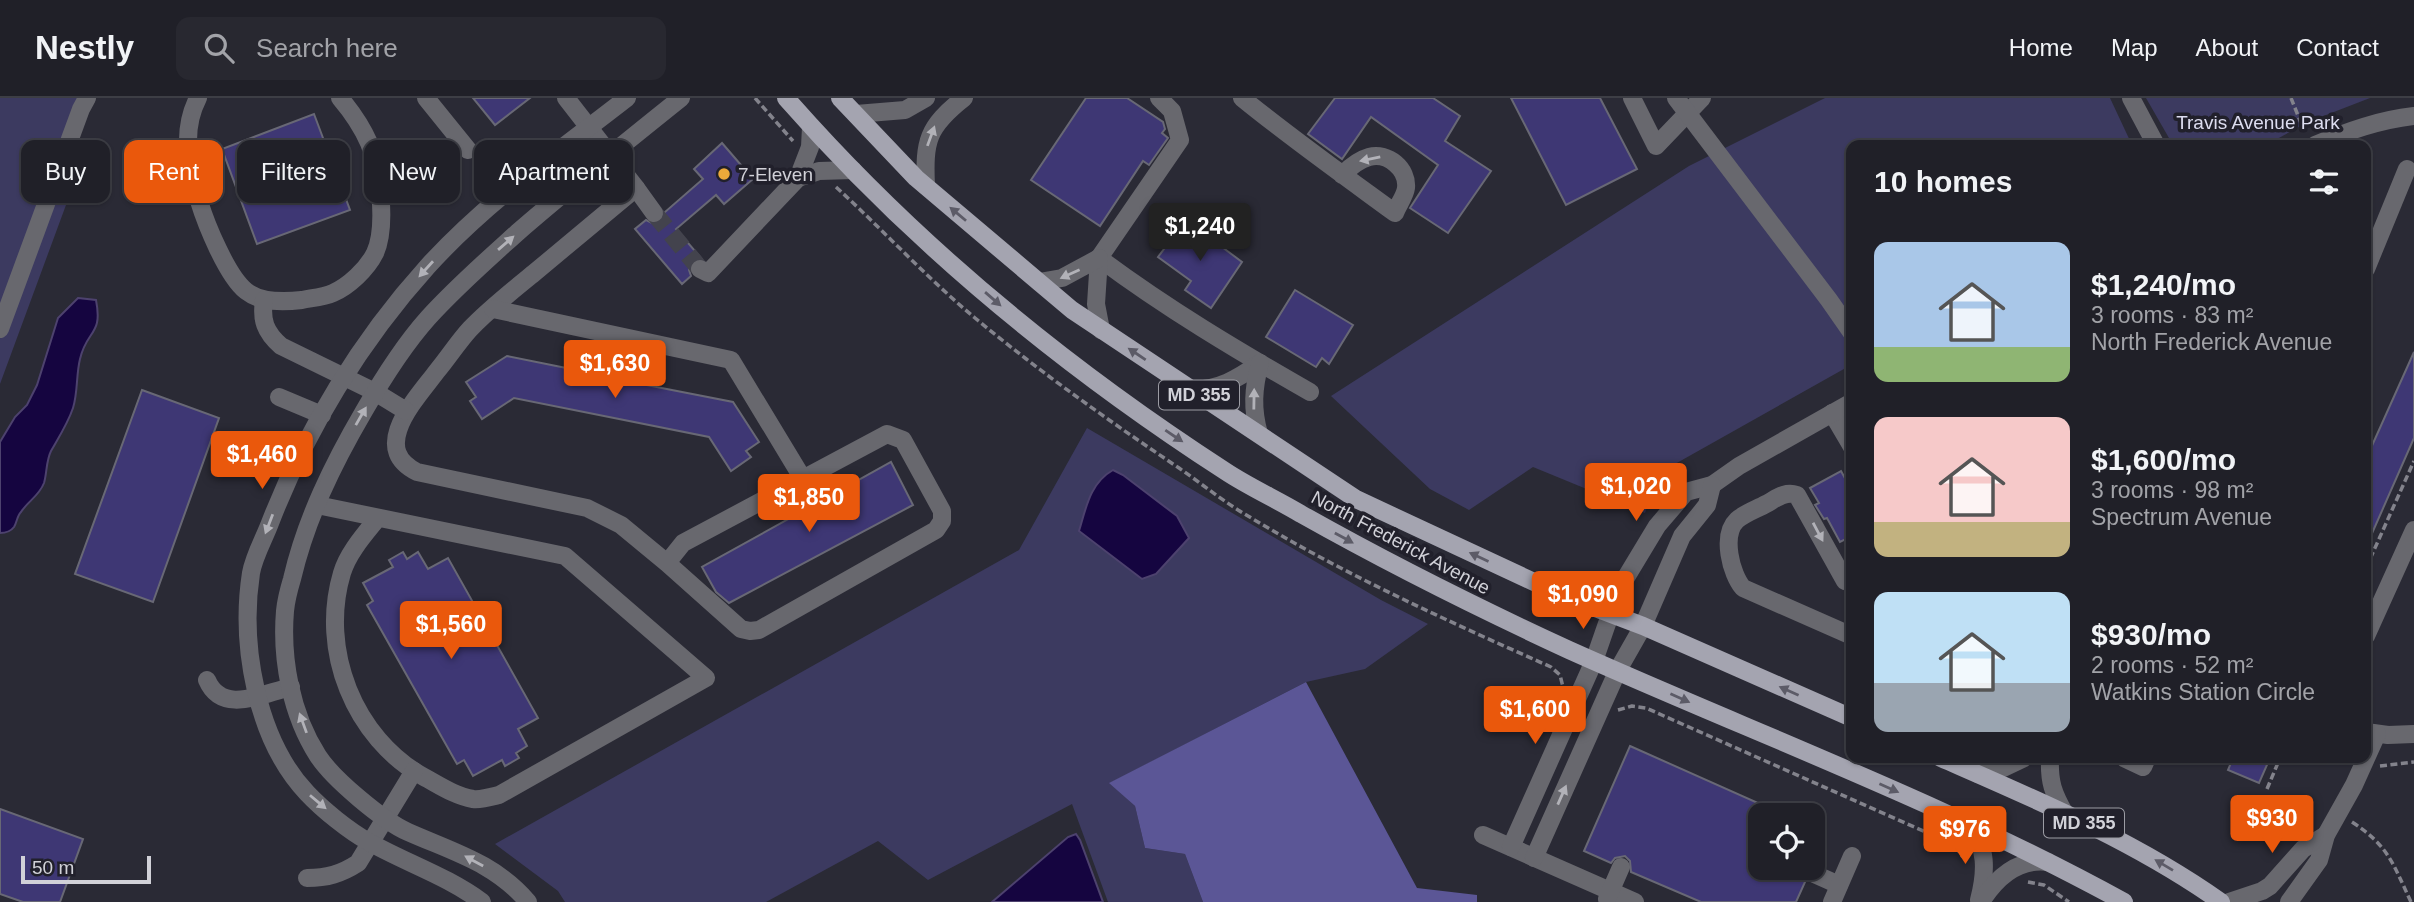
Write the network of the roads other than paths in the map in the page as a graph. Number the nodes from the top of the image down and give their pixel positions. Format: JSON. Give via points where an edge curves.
{"nodes":[{"id":1,"x":87,"y":98,"type":"edge"},
{"id":2,"x":198,"y":98,"type":"edge"},
{"id":3,"x":340,"y":98,"type":"edge"},
{"id":4,"x":426,"y":98,"type":"edge"},
{"id":5,"x":566,"y":98,"type":"edge"},
{"id":6,"x":627,"y":98,"type":"edge"},
{"id":7,"x":681,"y":98,"type":"edge"},
{"id":8,"x":786,"y":98,"type":"edge"},
{"id":9,"x":840,"y":98,"type":"edge"},
{"id":10,"x":926,"y":98,"type":"edge"},
{"id":11,"x":964,"y":98,"type":"edge"},
{"id":12,"x":1159,"y":98,"type":"edge"},
{"id":13,"x":1242,"y":98,"type":"edge"},
{"id":14,"x":1632,"y":98,"type":"edge"},
{"id":15,"x":1676,"y":98,"type":"edge"},
{"id":16,"x":1702,"y":98,"type":"edge"},
{"id":17,"x":2131,"y":98,"type":"edge"},
{"id":18,"x":1686,"y":113,"type":"junction"},
{"id":19,"x":856,"y":114,"type":"junction"},
{"id":20,"x":2414,"y":117,"type":"edge"},
{"id":21,"x":811,"y":127,"type":"junction"},
{"id":22,"x":588,"y":128,"type":"junction"},
{"id":23,"x":598,"y":140,"type":"edge"},
{"id":24,"x":629,"y":140,"type":"edge"},
{"id":25,"x":2153,"y":140,"type":"edge"},
{"id":26,"x":2326,"y":140,"type":"edge"},
{"id":27,"x":468,"y":150,"type":"dead end"},
{"id":28,"x":2407,"y":169,"type":"dead end"},
{"id":29,"x":853,"y":170,"type":"junction"},
{"id":30,"x":1342,"y":175,"type":"junction"},
{"id":31,"x":798,"y":178,"type":"junction"},
{"id":32,"x":633,"y":184,"type":"edge"},
{"id":33,"x":926,"y":186,"type":"junction"},
{"id":34,"x":636,"y":188,"type":"junction"},
{"id":35,"x":554,"y":203,"type":"edge"},
{"id":36,"x":654,"y":213,"type":"tunnel mouth"},
{"id":37,"x":1099,"y":258,"type":"junction"},
{"id":38,"x":2371,"y":258,"type":"edge"},
{"id":39,"x":700,"y":269,"type":"dead end"},
{"id":40,"x":1039,"y":282,"type":"junction"},
{"id":41,"x":264,"y":300,"type":"junction"},
{"id":42,"x":493,"y":309,"type":"junction"},
{"id":43,"x":1846,"y":324,"type":"edge"},
{"id":44,"x":0,"y":329,"type":"edge"},
{"id":45,"x":1101,"y":330,"type":"junction"},
{"id":46,"x":1259,"y":363,"type":"junction"},
{"id":47,"x":344,"y":378,"type":"junction"},
{"id":48,"x":1191,"y":390,"type":"junction"},
{"id":49,"x":375,"y":392,"type":"junction"},
{"id":50,"x":1310,"y":392,"type":"dead end"},
{"id":51,"x":279,"y":397,"type":"dead end"},
{"id":52,"x":1846,"y":405,"type":"edge"},
{"id":53,"x":406,"y":411,"type":"junction"},
{"id":54,"x":1832,"y":413,"type":"junction"},
{"id":55,"x":322,"y":415,"type":"junction"},
{"id":56,"x":1259,"y":434,"type":"junction"},
{"id":57,"x":1846,"y":437,"type":"edge"},
{"id":58,"x":803,"y":479,"type":"junction"},
{"id":59,"x":1712,"y":485,"type":"junction"},
{"id":60,"x":317,"y":505,"type":"junction"},
{"id":61,"x":377,"y":519,"type":"junction"},
{"id":62,"x":2414,"y":530,"type":"edge"},
{"id":63,"x":667,"y":563,"type":"junction"},
{"id":64,"x":1845,"y":581,"type":"dead end"},
{"id":65,"x":1609,"y":613,"type":"junction"},
{"id":66,"x":2371,"y":625,"type":"edge"},
{"id":67,"x":1643,"y":626,"type":"junction"},
{"id":68,"x":1846,"y":633,"type":"edge"},
{"id":69,"x":1594,"y":661,"type":"junction"},
{"id":70,"x":1618,"y":670,"type":"junction"},
{"id":71,"x":207,"y":680,"type":"dead end"},
{"id":72,"x":291,"y":687,"type":"junction"},
{"id":73,"x":257,"y":695,"type":"junction"},
{"id":74,"x":1846,"y":715,"type":"edge"},
{"id":75,"x":2372,"y":733,"type":"edge"},
{"id":76,"x":2414,"y":734,"type":"edge"},
{"id":77,"x":1953,"y":763,"type":"edge"},
{"id":78,"x":2014,"y":763,"type":"edge"},
{"id":79,"x":2050,"y":763,"type":"edge"},
{"id":80,"x":2362,"y":763,"type":"edge"},
{"id":81,"x":414,"y":771,"type":"junction"},
{"id":82,"x":1978,"y":774,"type":"junction"},
{"id":83,"x":2065,"y":814,"type":"junction"},
{"id":84,"x":386,"y":819,"type":"junction"},
{"id":85,"x":1968,"y":824,"type":"junction"},
{"id":86,"x":1483,"y":835,"type":"dead end"},
{"id":87,"x":2326,"y":835,"type":"junction"},
{"id":88,"x":371,"y":843,"type":"junction"},
{"id":89,"x":1511,"y":847,"type":"junction"},
{"id":90,"x":1852,"y":856,"type":"dead end"},
{"id":91,"x":1534,"y":858,"type":"junction"},
{"id":92,"x":2048,"y":862,"type":"junction"},
{"id":93,"x":1621,"y":867,"type":"dead end"},
{"id":94,"x":307,"y":878,"type":"dead end"},
{"id":95,"x":1825,"y":879,"type":"edge"},
{"id":96,"x":1839,"y":885,"type":"junction"},
{"id":97,"x":1608,"y":897,"type":"edge"},
{"id":98,"x":482,"y":902,"type":"edge"},
{"id":99,"x":528,"y":902,"type":"edge"},
{"id":100,"x":1635,"y":902,"type":"edge"},
{"id":101,"x":1832,"y":902,"type":"edge"},
{"id":102,"x":1980,"y":902,"type":"edge"},
{"id":103,"x":2124,"y":902,"type":"edge"},
{"id":104,"x":2221,"y":902,"type":"edge"},
{"id":105,"x":2229,"y":902,"type":"edge"},
{"id":106,"x":2289,"y":902,"type":"edge"}],
"edges":[{"from":1,"to":44,"type":"street"},
{"from":2,"to":41,"type":"street","via":[[186,141],[205,220],[232,274],[246,291]]},
{"from":3,"to":41,"type":"street","via":[[369,144],[377,172],[380,238],[374,253],[347,285],[333,293],[291,301]]},
{"from":4,"to":27,"type":"street"},
{"from":5,"to":22,"type":"street"},
{"from":6,"to":22,"type":"street"},
{"from":7,"to":24,"type":"street"},
{"from":8,"to":21,"type":"main road","name":"North Frederick Avenue","number":"MD 355"},
{"from":9,"to":19,"type":"main road","name":"North Frederick Avenue","number":"MD 355"},
{"from":10,"to":19,"type":"street","via":[[905,110]]},
{"from":33,"to":11,"type":"street","one_way":true,"via":[[925,156],[932,129]]},
{"from":12,"to":37,"type":"street","via":[[1172,111],[1180,140]]},
{"from":13,"to":30,"type":"street"},
{"from":14,"to":18,"type":"street","via":[[1656,146]]},
{"from":15,"to":18,"type":"street"},
{"from":16,"to":18,"type":"street"},
{"from":17,"to":25,"type":"street"},
{"from":18,"to":43,"type":"street"},
{"from":19,"to":33,"type":"main road","name":"North Frederick Avenue","number":"MD 355"},
{"from":20,"to":26,"type":"street","via":[[2374,123]]},
{"from":21,"to":29,"type":"main road","name":"North Frederick Avenue","number":"MD 355"},
{"from":21,"to":31,"type":"street","via":[[810,147]]},
{"from":22,"to":23,"type":"street"},
{"from":22,"to":47,"type":"street","one_way":true,"via":[[483,211],[428,265],[378,325]]},
{"from":28,"to":38,"type":"street"},
{"from":29,"to":31,"type":"street","via":[[818,171]]},
{"from":29,"to":69,"type":"main road","name":"North Frederick Avenue","number":"MD 355","one_way":true,"via":[[903,222],[1091,380],[1228,474],[1370,552]]},
{"from":30,"to":30,"type":"street","one_way":true,"via":[[1395,213],[1406,189],[1397,164],[1380,156],[1351,165]]},
{"from":31,"to":39,"type":"street","via":[[708,273]]},
{"from":32,"to":34,"type":"street"},
{"from":40,"to":33,"type":"main road","name":"North Frederick Avenue","number":"MD 355","one_way":true},
{"from":34,"to":36,"type":"street"},
{"from":34,"to":42,"type":"street"},
{"from":49,"to":35,"type":"street","one_way":true,"via":[[427,319],[465,279]]},
{"from":37,"to":40,"type":"street","one_way":true,"via":[[1062,278]]},
{"from":37,"to":45,"type":"street","via":[[1096,304]]},
{"from":37,"to":46,"type":"street"},
{"from":40,"to":45,"type":"main road","name":"North Frederick Avenue","number":"MD 355"},
{"from":41,"to":47,"type":"street","via":[[261,316],[268,335]]},
{"from":42,"to":53,"type":"street","via":[[470,329]]},
{"from":42,"to":58,"type":"street","via":[[731,360]]},
{"from":48,"to":45,"type":"main road","name":"North Frederick Avenue","number":"MD 355","one_way":true},
{"from":46,"to":48,"type":"street","via":[[1219,387]]},
{"from":46,"to":50,"type":"street"},
{"from":56,"to":46,"type":"street","one_way":true,"via":[[1253,413]]},
{"from":47,"to":49,"type":"street"},
{"from":47,"to":55,"type":"street"},
{"from":48,"to":56,"type":"main road","name":"North Frederick Avenue","number":"MD 355"},
{"from":49,"to":53,"type":"street"},
{"from":60,"to":49,"type":"street","one_way":true,"via":[[338,455]]},
{"from":51,"to":55,"type":"street"},
{"from":52,"to":54,"type":"street"},
{"from":53,"to":63,"type":"street","via":[[396,449],[406,467],[587,508],[621,525]]},
{"from":54,"to":57,"type":"street"},
{"from":54,"to":59,"type":"street"},
{"from":55,"to":73,"type":"street","one_way":true,"via":[[282,492],[251,570],[247,629]]},
{"from":65,"to":56,"type":"main road","name":"North Frederick Avenue","number":"MD 355","one_way":true,"via":[[1356,499]]},
{"from":58,"to":63,"type":"street","via":[[683,543]]},
{"from":58,"to":63,"type":"street","via":[[887,434],[897,436],[937,500],[942,521],[936,530],[759,630],[741,629]]},
{"from":59,"to":65,"type":"street","via":[[1686,492],[1657,526]]},
{"from":59,"to":67,"type":"street","via":[[1707,505],[1682,536]]},
{"from":60,"to":61,"type":"street"},
{"from":60,"to":72,"type":"street","via":[[300,542],[285,609],[286,669]]},
{"from":61,"to":81,"type":"street","via":[[342,570],[334,611],[337,647],[355,708],[391,754]]},
{"from":61,"to":81,"type":"street","via":[[565,556],[706,678],[499,795],[475,800]]},
{"from":62,"to":66,"type":"street"},
{"from":68,"to":64,"type":"street","one_way":true,"via":[[1738,582],[1729,546],[1732,526],[1741,517],[1793,494],[1800,498]]},
{"from":65,"to":67,"type":"main road","name":"North Frederick Avenue","number":"MD 355"},
{"from":65,"to":69,"type":"street"},
{"from":67,"to":70,"type":"street"},
{"from":74,"to":67,"type":"main road","name":"North Frederick Avenue","number":"MD 355","one_way":true},
{"from":69,"to":70,"type":"main road","name":"North Frederick Avenue","number":"MD 355"},
{"from":69,"to":89,"type":"street"},
{"from":70,"to":85,"type":"main road","name":"North Frederick Avenue","number":"MD 355","one_way":true},
{"from":91,"to":70,"type":"street","one_way":true},
{"from":71,"to":73,"type":"street","via":[[212,692],[222,699]]},
{"from":72,"to":73,"type":"street"},
{"from":84,"to":72,"type":"street","one_way":true,"via":[[319,758],[303,727]]},
{"from":73,"to":88,"type":"street","one_way":true,"via":[[281,758],[300,784]]},
{"from":75,"to":76,"type":"street"},
{"from":77,"to":82,"type":"main road","number":"MD 355"},
{"from":78,"to":82,"type":"street"},
{"from":79,"to":83,"type":"street","via":[[2053,794]]},
{"from":80,"to":87,"type":"street"},
{"from":81,"to":84,"type":"street"},
{"from":82,"to":83,"type":"main road","number":"MD 355"},
{"from":104,"to":83,"type":"main road","number":"MD 355","one_way":true,"via":[[2155,859]]},
{"from":84,"to":88,"type":"street"},
{"from":99,"to":84,"type":"street","one_way":true,"via":[[514,886],[472,859]]},
{"from":85,"to":92,"type":"main road","name":"North Frederick Avenue","number":"MD 355"},
{"from":85,"to":102,"type":"street","via":[[1980,840],[1984,859]]},
{"from":86,"to":89,"type":"street"},
{"from":87,"to":105,"type":"street","via":[[2303,849],[2270,886]]},
{"from":87,"to":106,"type":"street","via":[[2319,860]]},
{"from":88,"to":94,"type":"street","via":[[358,863],[344,872]]},
{"from":88,"to":98,"type":"street","via":[[462,887]]},
{"from":89,"to":91,"type":"street"},
{"from":90,"to":96,"type":"street"},
{"from":91,"to":97,"type":"street"},
{"from":92,"to":102,"type":"street","via":[[2016,866]]},
{"from":92,"to":103,"type":"main road","name":"North Frederick Avenue","number":"MD 355"},
{"from":93,"to":97,"type":"street"},
{"from":95,"to":96,"type":"street"},
{"from":96,"to":101,"type":"street"},
{"from":97,"to":100,"type":"street"}]}
